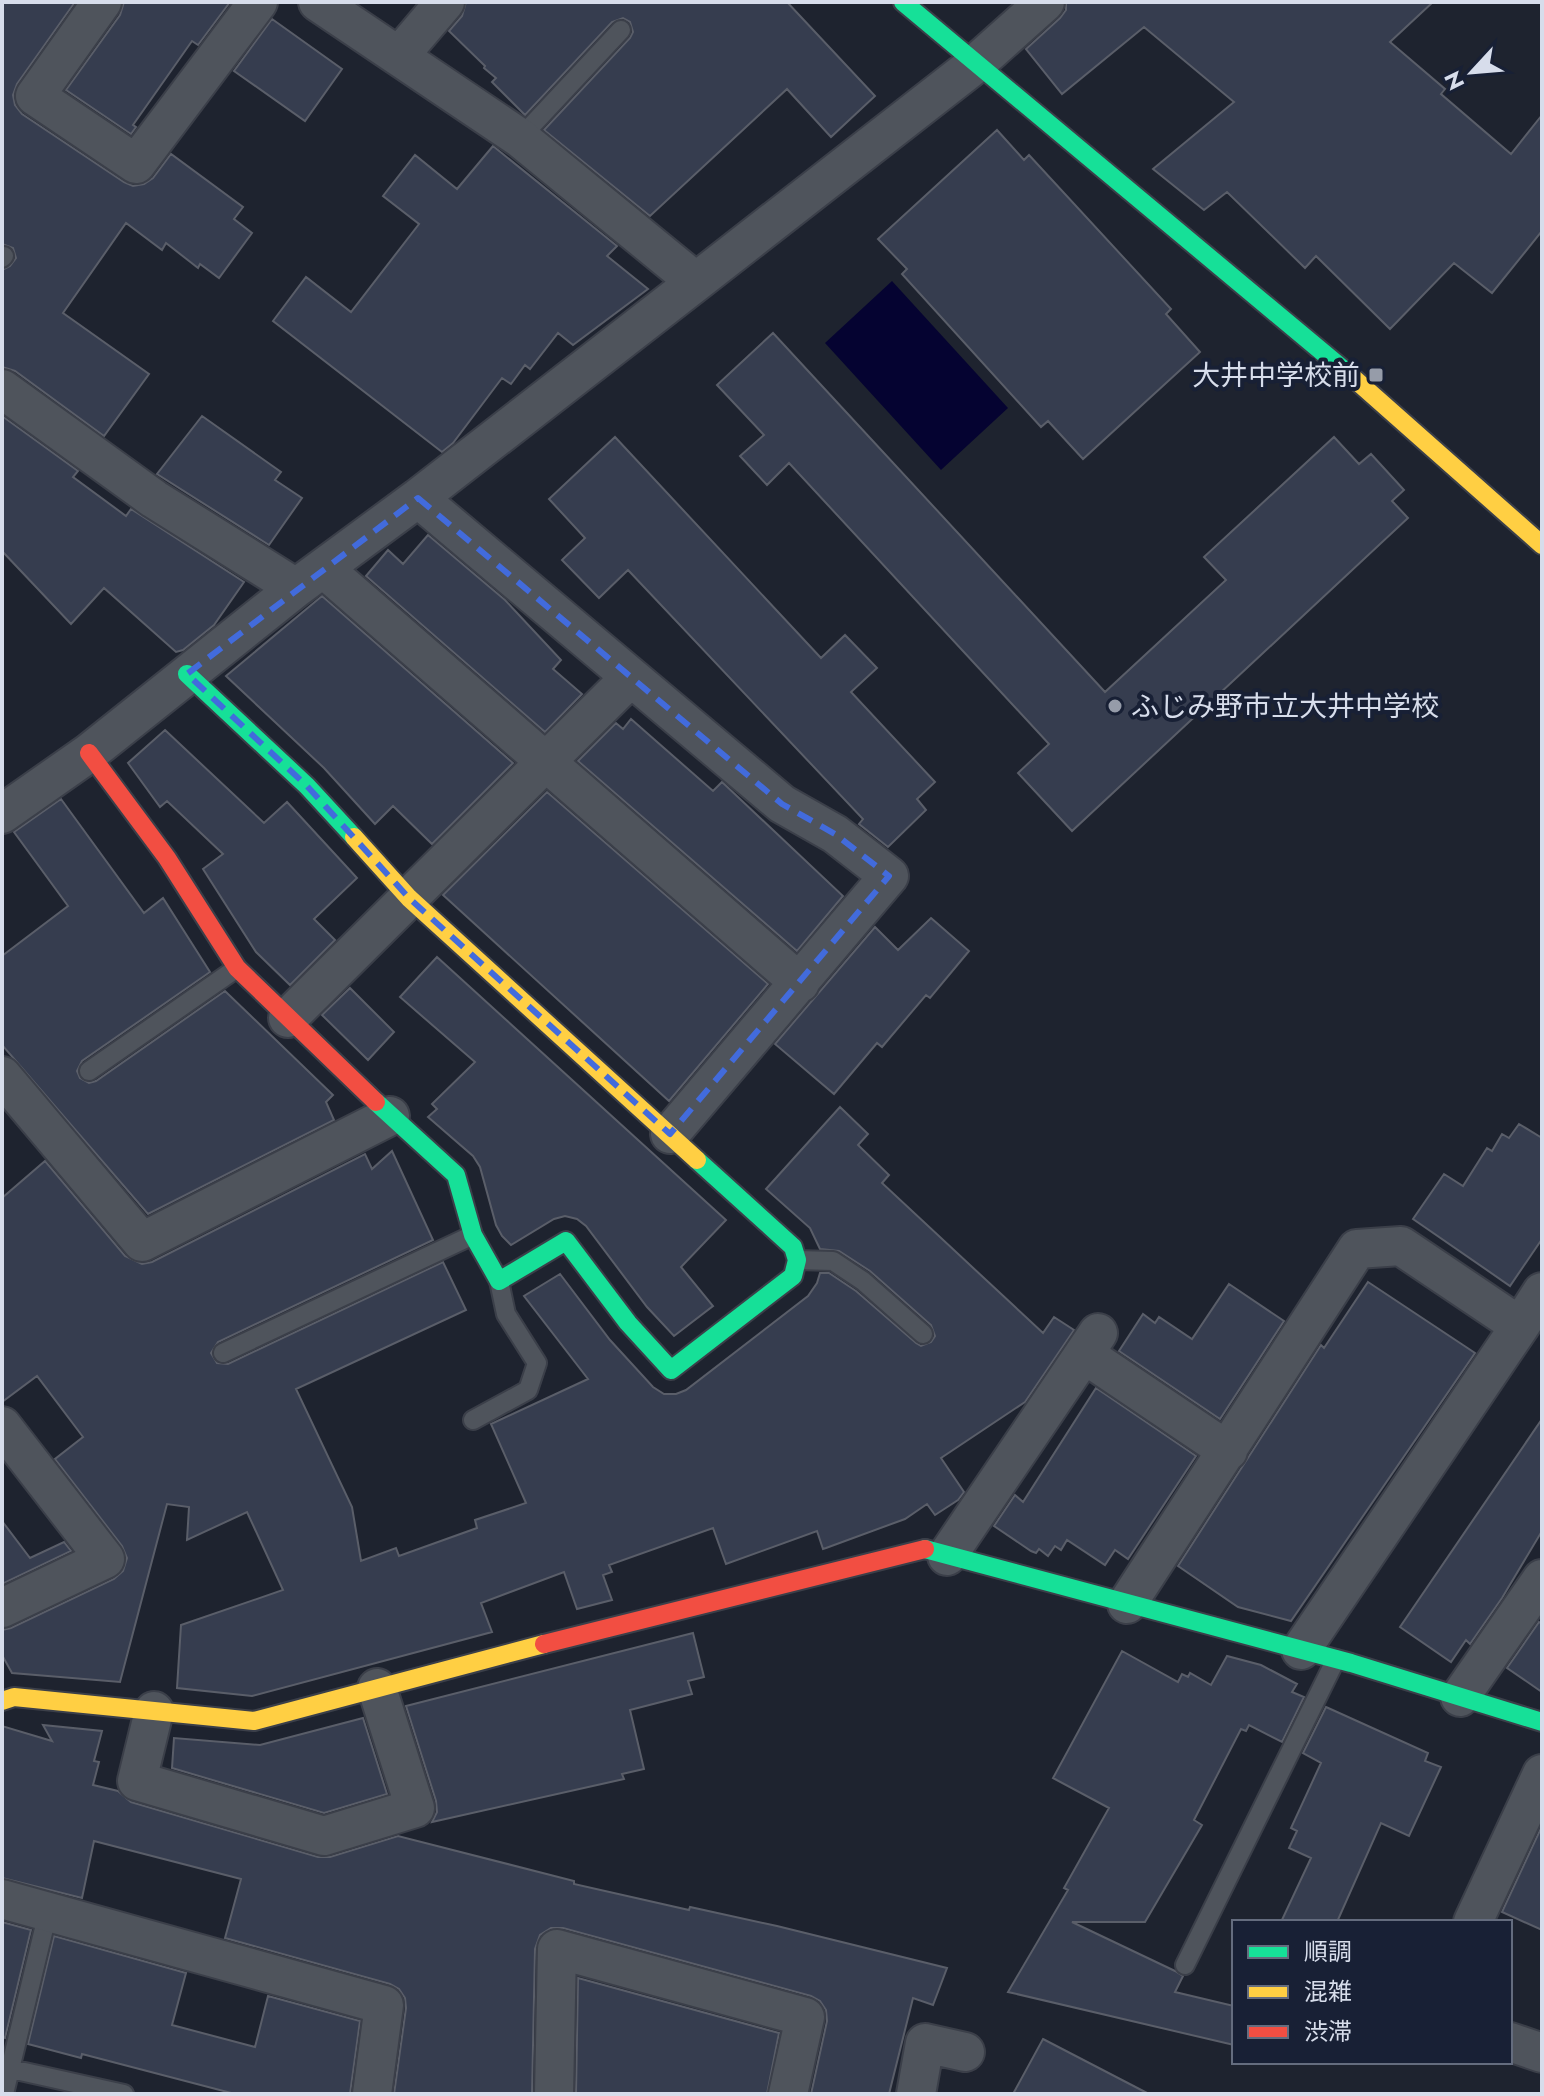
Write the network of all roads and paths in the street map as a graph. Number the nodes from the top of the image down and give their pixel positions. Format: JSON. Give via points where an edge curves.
{"nodes":[{"id":1,"x":102,"y":2,"type":"edge"},
{"id":2,"x":258,"y":2,"type":"edge"},
{"id":3,"x":318,"y":2,"type":"edge"},
{"id":4,"x":445,"y":2,"type":"edge"},
{"id":5,"x":903,"y":2,"type":"edge"},
{"id":6,"x":1045,"y":2,"type":"edge"},
{"id":7,"x":621,"y":30,"type":"dead end"},
{"id":8,"x":399,"y":56,"type":"junction"},
{"id":9,"x":978,"y":62,"type":"junction"},
{"id":10,"x":520,"y":138,"type":"junction"},
{"id":11,"x":696,"y":282,"type":"junction"},
{"id":12,"x":2,"y":389,"type":"edge"},
{"id":13,"x":418,"y":498,"type":"junction"},
{"id":14,"x":1542,"y":545,"type":"edge"},
{"id":15,"x":310,"y":578,"type":"junction"},
{"id":16,"x":187,"y":674,"type":"junction"},
{"id":17,"x":630,"y":678,"type":"junction"},
{"id":18,"x":89,"y":753,"type":"junction"},
{"id":19,"x":547,"y":760,"type":"junction"},
{"id":20,"x":2,"y":814,"type":"edge"},
{"id":21,"x":409,"y":898,"type":"junction"},
{"id":22,"x":237,"y":968,"type":"junction"},
{"id":23,"x":800,"y":983,"type":"junction"},
{"id":24,"x":288,"y":1018,"type":"junction"},
{"id":25,"x":89,"y":1071,"type":"dead end"},
{"id":26,"x":2,"y":1076,"type":"edge"},
{"id":27,"x":390,"y":1116,"type":"junction"},
{"id":28,"x":670,"y":1134,"type":"junction"},
{"id":29,"x":473,"y":1235,"type":"junction"},
{"id":30,"x":797,"y":1260,"type":"junction"},
{"id":31,"x":499,"y":1281,"type":"junction"},
{"id":32,"x":1535,"y":1306,"type":"edge"},
{"id":33,"x":923,"y":1334,"type":"dead end"},
{"id":34,"x":223,"y":1353,"type":"dead end"},
{"id":35,"x":473,"y":1420,"type":"dead end"},
{"id":36,"x":2,"y":1426,"type":"edge"},
{"id":37,"x":1228,"y":1451,"type":"junction"},
{"id":38,"x":947,"y":1556,"type":"junction"},
{"id":39,"x":1542,"y":1579,"type":"edge"},
{"id":40,"x":1127,"y":1604,"type":"junction"},
{"id":41,"x":2,"y":1608,"type":"edge"},
{"id":42,"x":1319,"y":1655,"type":"junction"},
{"id":43,"x":377,"y":1688,"type":"junction"},
{"id":44,"x":6,"y":1693,"type":"edge"},
{"id":45,"x":1460,"y":1697,"type":"junction"},
{"id":46,"x":154,"y":1711,"type":"junction"},
{"id":47,"x":1542,"y":1722,"type":"edge"},
{"id":48,"x":1542,"y":1774,"type":"edge"},
{"id":49,"x":2,"y":1899,"type":"edge"},
{"id":50,"x":48,"y":1912,"type":"junction"},
{"id":51,"x":1474,"y":1920,"type":"edge"},
{"id":52,"x":1185,"y":1965,"type":"dead end"},
{"id":53,"x":1512,"y":2043,"type":"edge"},
{"id":54,"x":965,"y":2052,"type":"dead end"},
{"id":55,"x":1542,"y":2053,"type":"edge"},
{"id":56,"x":6,"y":2068,"type":"edge"},
{"id":57,"x":4,"y":2094,"type":"edge"},
{"id":58,"x":124,"y":2094,"type":"edge"},
{"id":59,"x":372,"y":2094,"type":"edge"},
{"id":60,"x":554,"y":2094,"type":"edge"},
{"id":61,"x":788,"y":2094,"type":"edge"},
{"id":62,"x":916,"y":2094,"type":"edge"}],
"edges":[{"from":1,"to":2,"type":"street","via":[[35,96],[136,164]]},
{"from":3,"to":8,"type":"street"},
{"from":4,"to":8,"type":"street"},
{"from":5,"to":9,"type":"street"},
{"from":6,"to":9,"type":"street"},
{"from":7,"to":10,"type":"lane"},
{"from":8,"to":10,"type":"street"},
{"from":9,"to":11,"type":"street"},
{"from":9,"to":14,"type":"street","via":[[1338,365]]},
{"from":10,"to":11,"type":"street"},
{"from":11,"to":13,"type":"street"},
{"from":12,"to":15,"type":"street","via":[[154,499]]},
{"from":13,"to":15,"type":"street"},
{"from":13,"to":17,"type":"street"},
{"from":15,"to":16,"type":"street"},
{"from":15,"to":19,"type":"street"},
{"from":16,"to":18,"type":"street"},
{"from":16,"to":21,"type":"street","via":[[307,786]]},
{"from":17,"to":19,"type":"street"},
{"from":17,"to":23,"type":"street","via":[[782,804],[835,834],[889,876]]},
{"from":18,"to":20,"type":"street"},
{"from":18,"to":22,"type":"street","via":[[167,858]]},
{"from":19,"to":21,"type":"street"},
{"from":19,"to":23,"type":"street"},
{"from":21,"to":24,"type":"street"},
{"from":21,"to":28,"type":"street"},
{"from":22,"to":24,"type":"street"},
{"from":22,"to":25,"type":"lane"},
{"from":23,"to":28,"type":"street"},
{"from":24,"to":27,"type":"street"},
{"from":26,"to":27,"type":"street","via":[[142,1242]]},
{"from":27,"to":29,"type":"street","via":[[456,1175]]},
{"from":28,"to":30,"type":"street","via":[[793,1247]]},
{"from":29,"to":31,"type":"street"},
{"from":29,"to":34,"type":"lane"},
{"from":30,"to":31,"type":"street","via":[[793,1276],[671,1370],[566,1241]]},
{"from":30,"to":33,"type":"lane","via":[[833,1261]]},
{"from":31,"to":35,"type":"lane","via":[[506,1314],[537,1363],[528,1390]]},
{"from":32,"to":37,"type":"street","via":[[1401,1246],[1357,1249]]},
{"from":32,"to":42,"type":"street"},
{"from":36,"to":41,"type":"street","via":[[105,1559]]},
{"from":37,"to":38,"type":"street","via":[[1091,1344]]},
{"from":37,"to":40,"type":"street"},
{"from":38,"to":40,"type":"street"},
{"from":38,"to":43,"type":"street","via":[[925,1549]]},
{"from":39,"to":45,"type":"street"},
{"from":40,"to":42,"type":"street"},
{"from":42,"to":45,"type":"street"},
{"from":42,"to":52,"type":"lane"},
{"from":43,"to":46,"type":"street","via":[[254,1721]]},
{"from":43,"to":46,"type":"street","via":[[415,1808],[324,1836],[137,1781]]},
{"from":44,"to":46,"type":"street"},
{"from":45,"to":47,"type":"street"},
{"from":48,"to":51,"type":"street"},
{"from":49,"to":50,"type":"street"},
{"from":50,"to":56,"type":"lane"},
{"from":50,"to":59,"type":"street","via":[[384,2005]]},
{"from":53,"to":55,"type":"street"},
{"from":54,"to":62,"type":"street","via":[[925,2043]]},
{"from":56,"to":57,"type":"lane"},
{"from":56,"to":58,"type":"lane"},
{"from":60,"to":61,"type":"street","via":[[557,1949],[805,2017]]}]}
